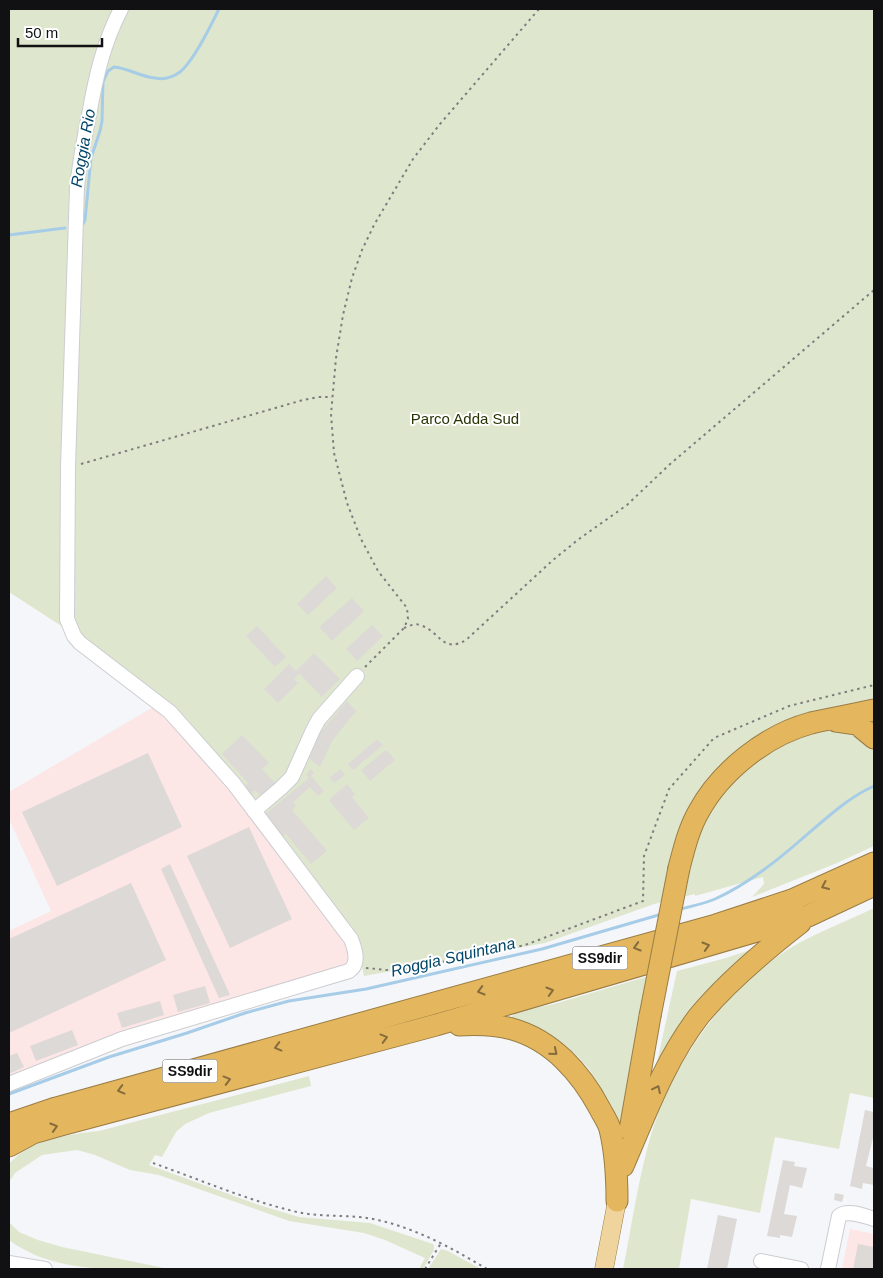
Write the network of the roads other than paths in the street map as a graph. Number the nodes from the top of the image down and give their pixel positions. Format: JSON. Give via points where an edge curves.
{"nodes":[{"id":1,"x":121,"y":9,"type":"edge"},
{"id":2,"x":357,"y":676,"type":"road end"},
{"id":3,"x":874,"y":710,"type":"edge"},
{"id":4,"x":831,"y":720,"type":"junction"},
{"id":5,"x":874,"y":738,"type":"edge"},
{"id":6,"x":254,"y":811,"type":"junction"},
{"id":7,"x":873,"y":869,"type":"edge"},
{"id":8,"x":808,"y":916,"type":"junction"},
{"id":9,"x":436,"y":1025,"type":"junction"},
{"id":10,"x":9,"y":1084,"type":"edge"},
{"id":11,"x":9,"y":1124,"type":"edge"},
{"id":12,"x":9,"y":1146,"type":"edge"},
{"id":13,"x":623,"y":1166,"type":"junction"},
{"id":14,"x":617,"y":1202,"type":"junction"},
{"id":15,"x":874,"y":1219,"type":"edge"},
{"id":16,"x":9,"y":1253,"type":"edge"},
{"id":17,"x":761,"y":1261,"type":"dead end"},
{"id":18,"x":9,"y":1263,"type":"edge"},
{"id":19,"x":29,"y":1266,"type":"junction"},
{"id":20,"x":45,"y":1269,"type":"edge"},
{"id":21,"x":604,"y":1269,"type":"edge"},
{"id":22,"x":801,"y":1269,"type":"edge"},
{"id":23,"x":828,"y":1269,"type":"edge"}],
"edges":[{"from":1,"to":6,"type":"street","via":[[101,56],[79,164],[68,467],[68,619],[80,643],[170,712]]},
{"from":2,"to":6,"type":"street","via":[[319,719],[292,777]]},
{"from":3,"to":4,"type":"highway"},
{"from":4,"to":5,"type":"highway","via":[[857,724]]},
{"from":4,"to":13,"type":"highway","bridge":true,"via":[[809,724],[762,746],[713,787],[698,812],[679,868]]},
{"from":6,"to":10,"type":"street","via":[[351,939],[356,960],[354,967],[122,1039]]},
{"from":7,"to":8,"type":"highway","number":"SS9dir"},
{"from":7,"to":11,"type":"highway","number":"SS9dir","one_way":true,"via":[[716,925],[56,1108]]},
{"from":9,"to":8,"type":"highway","number":"SS9dir","one_way":true},
{"from":13,"to":8,"type":"highway","one_way":true,"via":[[674,1053],[699,1017],[733,980]]},
{"from":12,"to":9,"type":"highway","number":"SS9dir","one_way":true,"via":[[33,1133],[61,1125]]},
{"from":9,"to":14,"type":"highway","one_way":true,"via":[[484,1024],[512,1029],[543,1042],[568,1064],[590,1090],[610,1128],[618,1168]]},
{"from":13,"to":14,"type":"highway"},
{"from":14,"to":21,"type":"main road"},
{"from":15,"to":23,"type":"street","via":[[847,1213],[839,1216]]},
{"from":16,"to":19,"type":"street"},
{"from":17,"to":22,"type":"street"},
{"from":18,"to":19,"type":"street"},
{"from":19,"to":20,"type":"street"}]}
